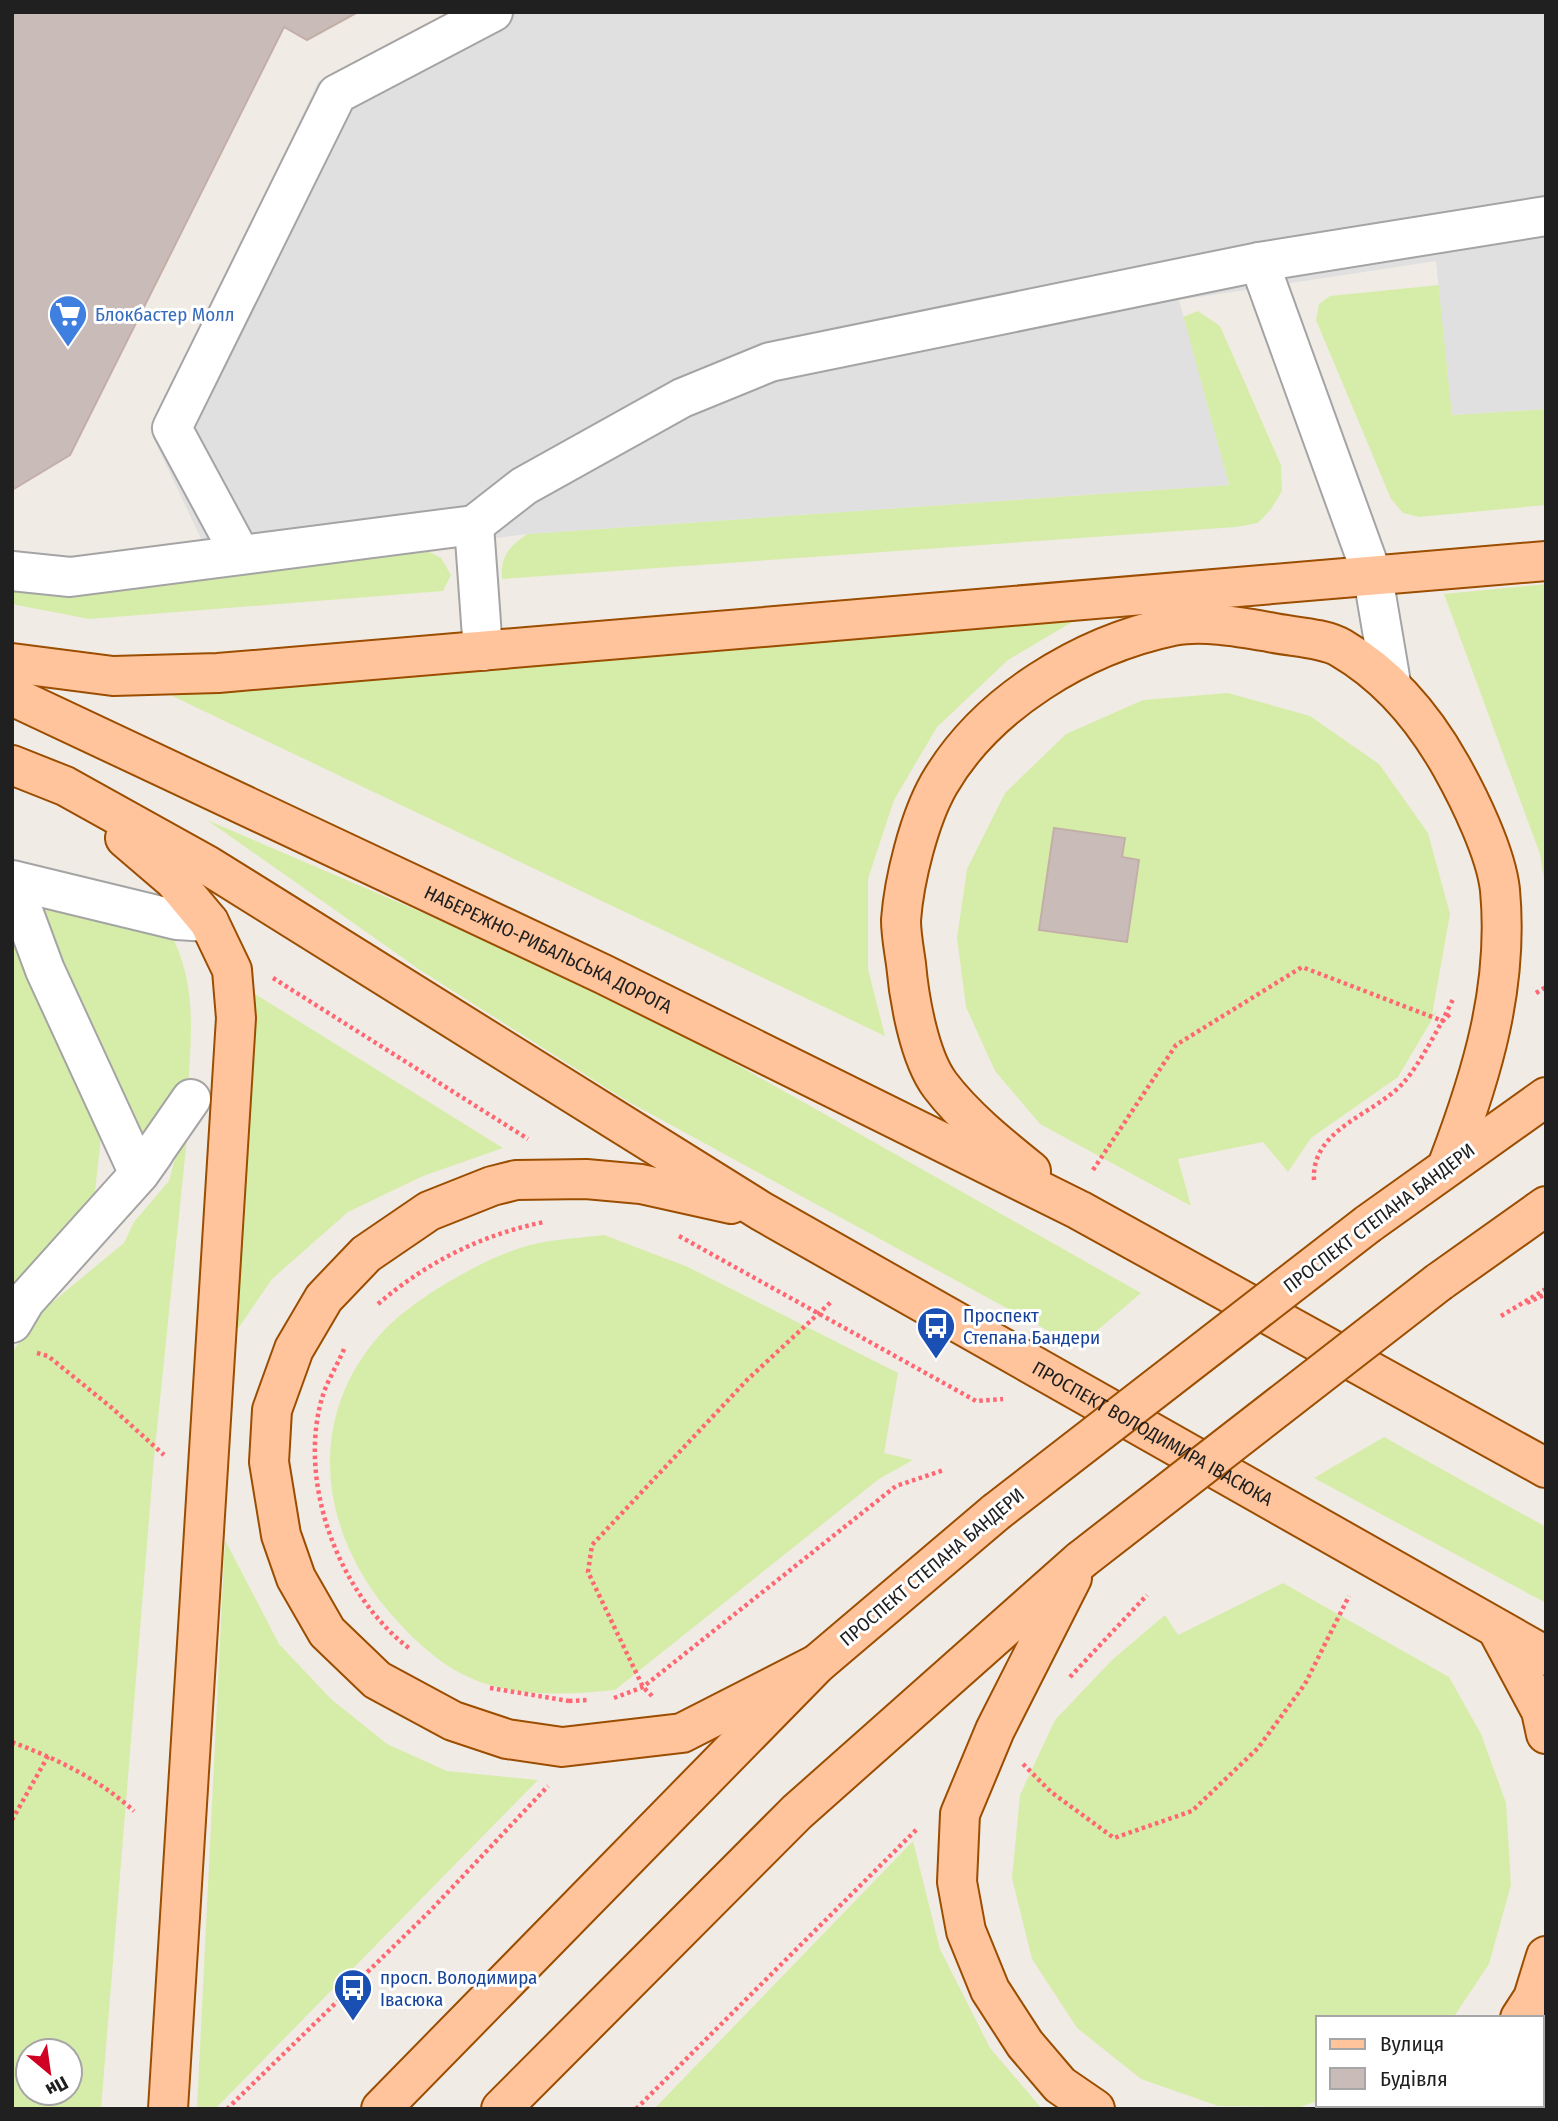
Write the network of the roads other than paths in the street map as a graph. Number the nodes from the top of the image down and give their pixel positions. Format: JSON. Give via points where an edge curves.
{"nodes":[{"id":1,"x":493,"y":12,"type":"edge"},
{"id":2,"x":1546,"y":216,"type":"edge"},
{"id":3,"x":1259,"y":262,"type":"junction"},
{"id":4,"x":474,"y":525,"type":"junction"},
{"id":5,"x":240,"y":554,"type":"junction"},
{"id":6,"x":1546,"y":561,"type":"edge"},
{"id":7,"x":12,"y":571,"type":"edge"},
{"id":8,"x":1373,"y":577,"type":"junction"},
{"id":9,"x":483,"y":651,"type":"junction"},
{"id":10,"x":12,"y":663,"type":"edge"},
{"id":11,"x":1391,"y":682,"type":"junction"},
{"id":12,"x":12,"y":696,"type":"edge"},
{"id":13,"x":12,"y":765,"type":"edge"},
{"id":14,"x":65,"y":786,"type":"junction"},
{"id":15,"x":12,"y":880,"type":"edge"},
{"id":16,"x":209,"y":922,"type":"junction"},
{"id":17,"x":1546,"y":1097,"type":"edge"},
{"id":18,"x":191,"y":1099,"type":"dead end"},
{"id":19,"x":1448,"y":1164,"type":"junction"},
{"id":20,"x":139,"y":1174,"type":"junction"},
{"id":21,"x":1546,"y":1206,"type":"edge"},
{"id":22,"x":1079,"y":1210,"type":"junction"},
{"id":23,"x":761,"y":1211,"type":"junction"},
{"id":24,"x":18,"y":1336,"type":"edge"},
{"id":25,"x":1546,"y":1468,"type":"edge"},
{"id":26,"x":1081,"y":1560,"type":"junction"},
{"id":27,"x":1497,"y":1629,"type":"junction"},
{"id":28,"x":1546,"y":1656,"type":"edge"},
{"id":29,"x":817,"y":1664,"type":"junction"},
{"id":30,"x":1546,"y":1734,"type":"edge"},
{"id":31,"x":1546,"y":1956,"type":"edge"},
{"id":32,"x":1521,"y":2016,"type":"edge"},
{"id":33,"x":168,"y":2109,"type":"edge"},
{"id":34,"x":380,"y":2109,"type":"edge"},
{"id":35,"x":501,"y":2109,"type":"edge"},
{"id":36,"x":1095,"y":2109,"type":"edge"}],
"edges":[{"from":1,"to":5,"type":"lane","via":[[337,94],[172,428]]},
{"from":2,"to":3,"type":"lane"},
{"from":3,"to":4,"type":"lane","via":[[770,362],[682,398],[524,486]]},
{"from":3,"to":8,"type":"lane"},
{"from":4,"to":5,"type":"lane"},
{"from":4,"to":9,"type":"lane"},
{"from":5,"to":7,"type":"lane","via":[[70,577]]},
{"from":6,"to":8,"type":"main road"},
{"from":8,"to":9,"type":"main road"},
{"from":8,"to":11,"type":"lane"},
{"from":9,"to":10,"type":"main road","via":[[218,673],[113,676]]},
{"from":11,"to":19,"type":"main road","via":[[1438,743],[1472,804],[1500,886],[1501,970],[1488,1049]]},
{"from":11,"to":22,"type":"main road","via":[[1337,646],[1244,628],[1176,625],[1108,645],[1040,682],[977,731],[938,786],[914,849],[901,920],[908,988],[922,1043],[938,1083],[999,1144]]},
{"from":12,"to":22,"type":"main road","name":"НАБЕРЕЖНО-РИБАЛЬСЬКА ДОРОГА","via":[[591,968]]},
{"from":13,"to":14,"type":"main road"},
{"from":14,"to":16,"type":"main road","via":[[174,880]]},
{"from":14,"to":23,"type":"main road","via":[[206,865]]},
{"from":15,"to":16,"type":"lane","via":[[177,920]]},
{"from":15,"to":20,"type":"lane","via":[[45,970]]},
{"from":16,"to":33,"type":"main road","via":[[232,970],[236,1018]]},
{"from":17,"to":19,"type":"main road","name":"ПРОСПЕКТ СТЕПАНА БАНДЕРИ"},
{"from":18,"to":20,"type":"lane"},
{"from":19,"to":29,"type":"main road","name":"ПРОСПЕКТ СТЕПАНА БАНДЕРИ","bridge":true,"via":[[996,1512]]},
{"from":20,"to":24,"type":"lane","via":[[24,1301]]},
{"from":21,"to":26,"type":"main road","bridge":true,"via":[[1439,1282]]},
{"from":22,"to":25,"type":"main road"},
{"from":23,"to":27,"type":"main road","name":"ПРОСПЕКТ ВОЛОДИМИРА ІВАСЮКА"},
{"from":23,"to":29,"type":"main road","via":[[641,1184],[535,1179],[492,1186],[429,1211],[366,1254],[324,1298],[294,1349],[272,1410],[269,1462],[281,1535],[296,1578],[327,1632],[377,1680],[453,1721],[507,1739],[562,1746],[682,1733]]},
{"from":26,"to":35,"type":"main road","via":[[797,1812]]},
{"from":26,"to":36,"type":"main road","via":[[995,1730],[960,1820],[957,1882],[964,1919],[990,1990],[1025,2044],[1060,2085]]},
{"from":27,"to":28,"type":"main road","name":"ПРОСПЕКТ ВОЛОДИМИРА ІВАСЮКА"},
{"from":27,"to":30,"type":"main road","via":[[1541,1712]]},
{"from":29,"to":34,"type":"main road","name":"ПРОСПЕКТ СТЕПАНА БАНДЕРИ"},
{"from":31,"to":32,"type":"main road","via":[[1533,1998]]}]}
